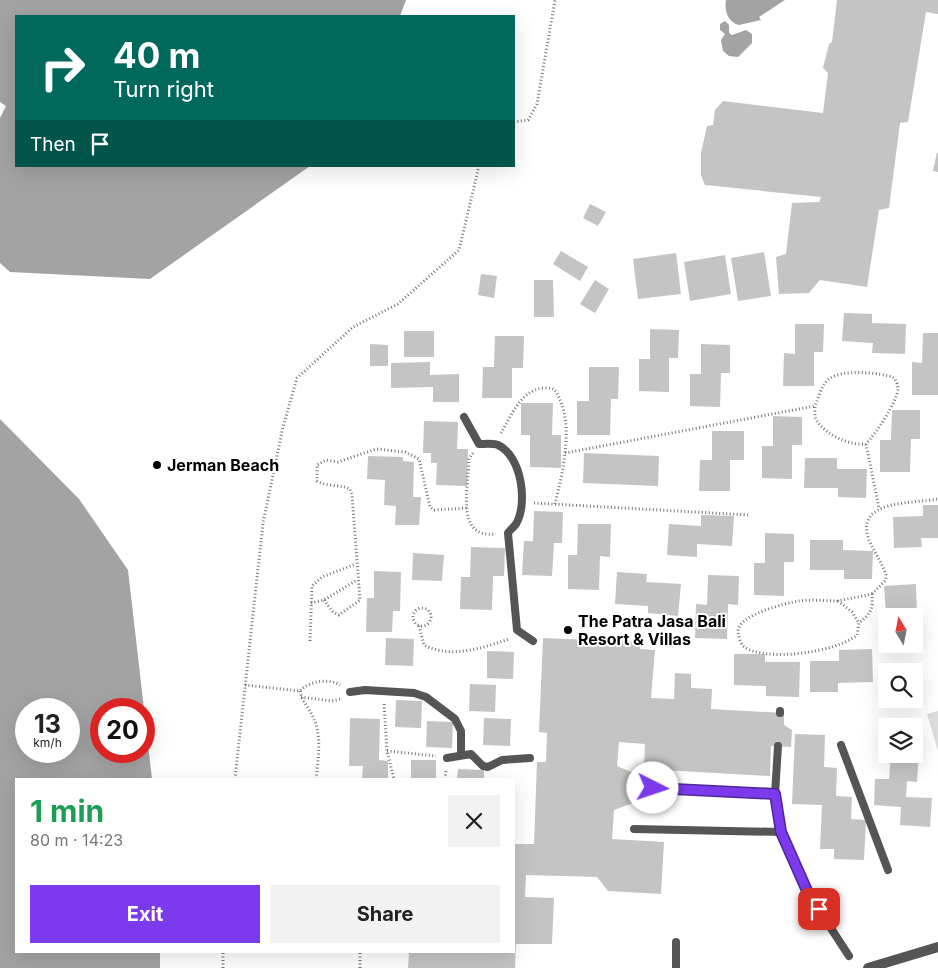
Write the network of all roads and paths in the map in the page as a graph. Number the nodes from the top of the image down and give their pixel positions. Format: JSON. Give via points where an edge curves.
{"nodes":[{"id":1,"x":555,"y":0,"type":"edge"},
{"id":2,"x":515,"y":122,"type":"edge"},
{"id":3,"x":479,"y":167,"type":"edge"},
{"id":4,"x":815,"y":406,"type":"junction"},
{"id":5,"x":464,"y":417,"type":"dead end"},
{"id":6,"x":478,"y":444,"type":"junction"},
{"id":7,"x":866,"y":444,"type":"junction"},
{"id":8,"x":495,"y":445,"type":"junction"},
{"id":9,"x":565,"y":453,"type":"junction"},
{"id":10,"x":938,"y":499,"type":"edge"},
{"id":11,"x":521,"y":502,"type":"junction"},
{"id":12,"x":555,"y":504,"type":"junction"},
{"id":13,"x":467,"y":508,"type":"junction"},
{"id":14,"x":879,"y":508,"type":"junction"},
{"id":15,"x":748,"y":515,"type":"dead end"},
{"id":16,"x":508,"y":533,"type":"junction"},
{"id":17,"x":356,"y":564,"type":"junction"},
{"id":18,"x":357,"y":580,"type":"junction"},
{"id":19,"x":872,"y":594,"type":"junction"},
{"id":20,"x":324,"y":600,"type":"junction"},
{"id":21,"x":838,"y":601,"type":"junction"},
{"id":22,"x":311,"y":603,"type":"junction"},
{"id":23,"x":859,"y":623,"type":"junction"},
{"id":24,"x":419,"y":626,"type":"junction"},
{"id":25,"x":522,"y":635,"type":"junction"},
{"id":26,"x":310,"y":641,"type":"dead end"},
{"id":27,"x":533,"y":641,"type":"dead end"},
{"id":28,"x":245,"y":685,"type":"junction"},
{"id":29,"x":300,"y":691,"type":"junction"},
{"id":30,"x":384,"y":691,"type":"junction"},
{"id":31,"x":350,"y":692,"type":"junction"},
{"id":32,"x":301,"y":697,"type":"junction"},
{"id":33,"x":841,"y":745,"type":"dead end"},
{"id":34,"x":778,"y":746,"type":"dead end"},
{"id":35,"x":387,"y":751,"type":"junction"},
{"id":36,"x":461,"y":755,"type":"junction"},
{"id":37,"x":447,"y":758,"type":"joint"},
{"id":38,"x":530,"y":758,"type":"dead end"},
{"id":39,"x":235,"y":778,"type":"edge"},
{"id":40,"x":316,"y":778,"type":"edge"},
{"id":41,"x":394,"y":778,"type":"edge"},
{"id":42,"x":653,"y":788,"type":"dead end"},
{"id":43,"x":775,"y":794,"type":"junction"},
{"id":44,"x":634,"y":829,"type":"dead end"},
{"id":45,"x":781,"y":832,"type":"junction"},
{"id":46,"x":888,"y":870,"type":"dead end"},
{"id":47,"x":676,"y":942,"type":"dead end"},
{"id":48,"x":938,"y":947,"type":"edge"},
{"id":49,"x":223,"y":953,"type":"edge"},
{"id":50,"x":360,"y":953,"type":"edge"},
{"id":51,"x":849,"y":956,"type":"dead end"},
{"id":52,"x":223,"y":968,"type":"edge"},
{"id":53,"x":360,"y":968,"type":"edge"},
{"id":54,"x":676,"y":968,"type":"edge"},
{"id":55,"x":868,"y":968,"type":"edge"}],
"edges":[{"from":1,"to":2,"type":"path","via":[[537,104],[528,120]]},
{"from":3,"to":28,"type":"path","via":[[460,250],[398,304],[353,327],[297,378],[263,523]]},
{"from":4,"to":7,"type":"path","via":[[814,416],[821,426],[851,444]]},
{"from":4,"to":7,"type":"path","via":[[824,384],[836,375],[876,373],[894,378],[898,389],[895,398]]},
{"from":4,"to":9,"type":"path"},
{"from":5,"to":6,"type":"lane"},
{"from":6,"to":8,"type":"lane"},
{"from":6,"to":13,"type":"path","via":[[470,459]]},
{"from":7,"to":14,"type":"path"},
{"from":8,"to":9,"type":"path","via":[[520,399],[535,390],[548,388],[554,389],[561,400]]},
{"from":8,"to":11,"type":"lane","via":[[510,456],[520,476]]},
{"from":9,"to":12,"type":"path"},
{"from":10,"to":14,"type":"path"},
{"from":11,"to":12,"type":"path"},
{"from":11,"to":16,"type":"lane","via":[[516,524]]},
{"from":12,"to":15,"type":"path"},
{"from":13,"to":16,"type":"path","via":[[468,518],[477,532],[486,535]]},
{"from":13,"to":17,"type":"path","via":[[434,510],[430,507],[419,459],[405,452],[376,449],[338,462],[326,460],[317,465],[317,481],[350,489],[352,495]]},
{"from":14,"to":19,"type":"path","via":[[868,519],[867,531],[885,570],[886,580]]},
{"from":16,"to":25,"type":"lane","via":[[515,621]]},
{"from":17,"to":18,"type":"path"},
{"from":17,"to":22,"type":"path","via":[[316,581],[312,586]]},
{"from":18,"to":20,"type":"path"},
{"from":18,"to":20,"type":"path","via":[[360,600],[343,614],[336,615]]},
{"from":19,"to":21,"type":"path"},
{"from":19,"to":23,"type":"path","via":[[872,611]]},
{"from":20,"to":22,"type":"path"},
{"from":21,"to":23,"type":"path","via":[[852,612]]},
{"from":21,"to":23,"type":"path","via":[[798,601],[743,620],[738,628],[743,646],[782,655],[803,654],[852,639],[859,630]]},
{"from":22,"to":26,"type":"path"},
{"from":24,"to":24,"type":"path","via":[[413,614],[426,608],[432,620],[424,627]]},
{"from":24,"to":25,"type":"path","via":[[424,645],[442,651],[467,651]]},
{"from":25,"to":27,"type":"lane"},
{"from":28,"to":29,"type":"path"},
{"from":28,"to":39,"type":"path"},
{"from":29,"to":31,"type":"path","via":[[308,685],[328,681]]},
{"from":29,"to":32,"type":"path"},
{"from":30,"to":31,"type":"lane"},
{"from":30,"to":35,"type":"path"},
{"from":30,"to":36,"type":"lane","via":[[414,693],[435,703],[455,720],[461,731]]},
{"from":31,"to":32,"type":"path","via":[[332,701]]},
{"from":32,"to":40,"type":"path","via":[[316,724],[319,766]]},
{"from":33,"to":46,"type":"lane"},
{"from":34,"to":43,"type":"lane"},
{"from":35,"to":37,"type":"path"},
{"from":35,"to":41,"type":"path"},
{"from":36,"to":37,"type":"lane"},
{"from":36,"to":38,"type":"lane","via":[[471,754],[488,767],[502,760]]},
{"from":42,"to":43,"type":"lane"},
{"from":43,"to":45,"type":"lane"},
{"from":44,"to":45,"type":"lane"},
{"from":45,"to":51,"type":"lane","via":[[808,893]]},
{"from":47,"to":54,"type":"lane"},
{"from":48,"to":55,"type":"street"},
{"from":49,"to":52,"type":"path"},
{"from":50,"to":53,"type":"path"}]}
